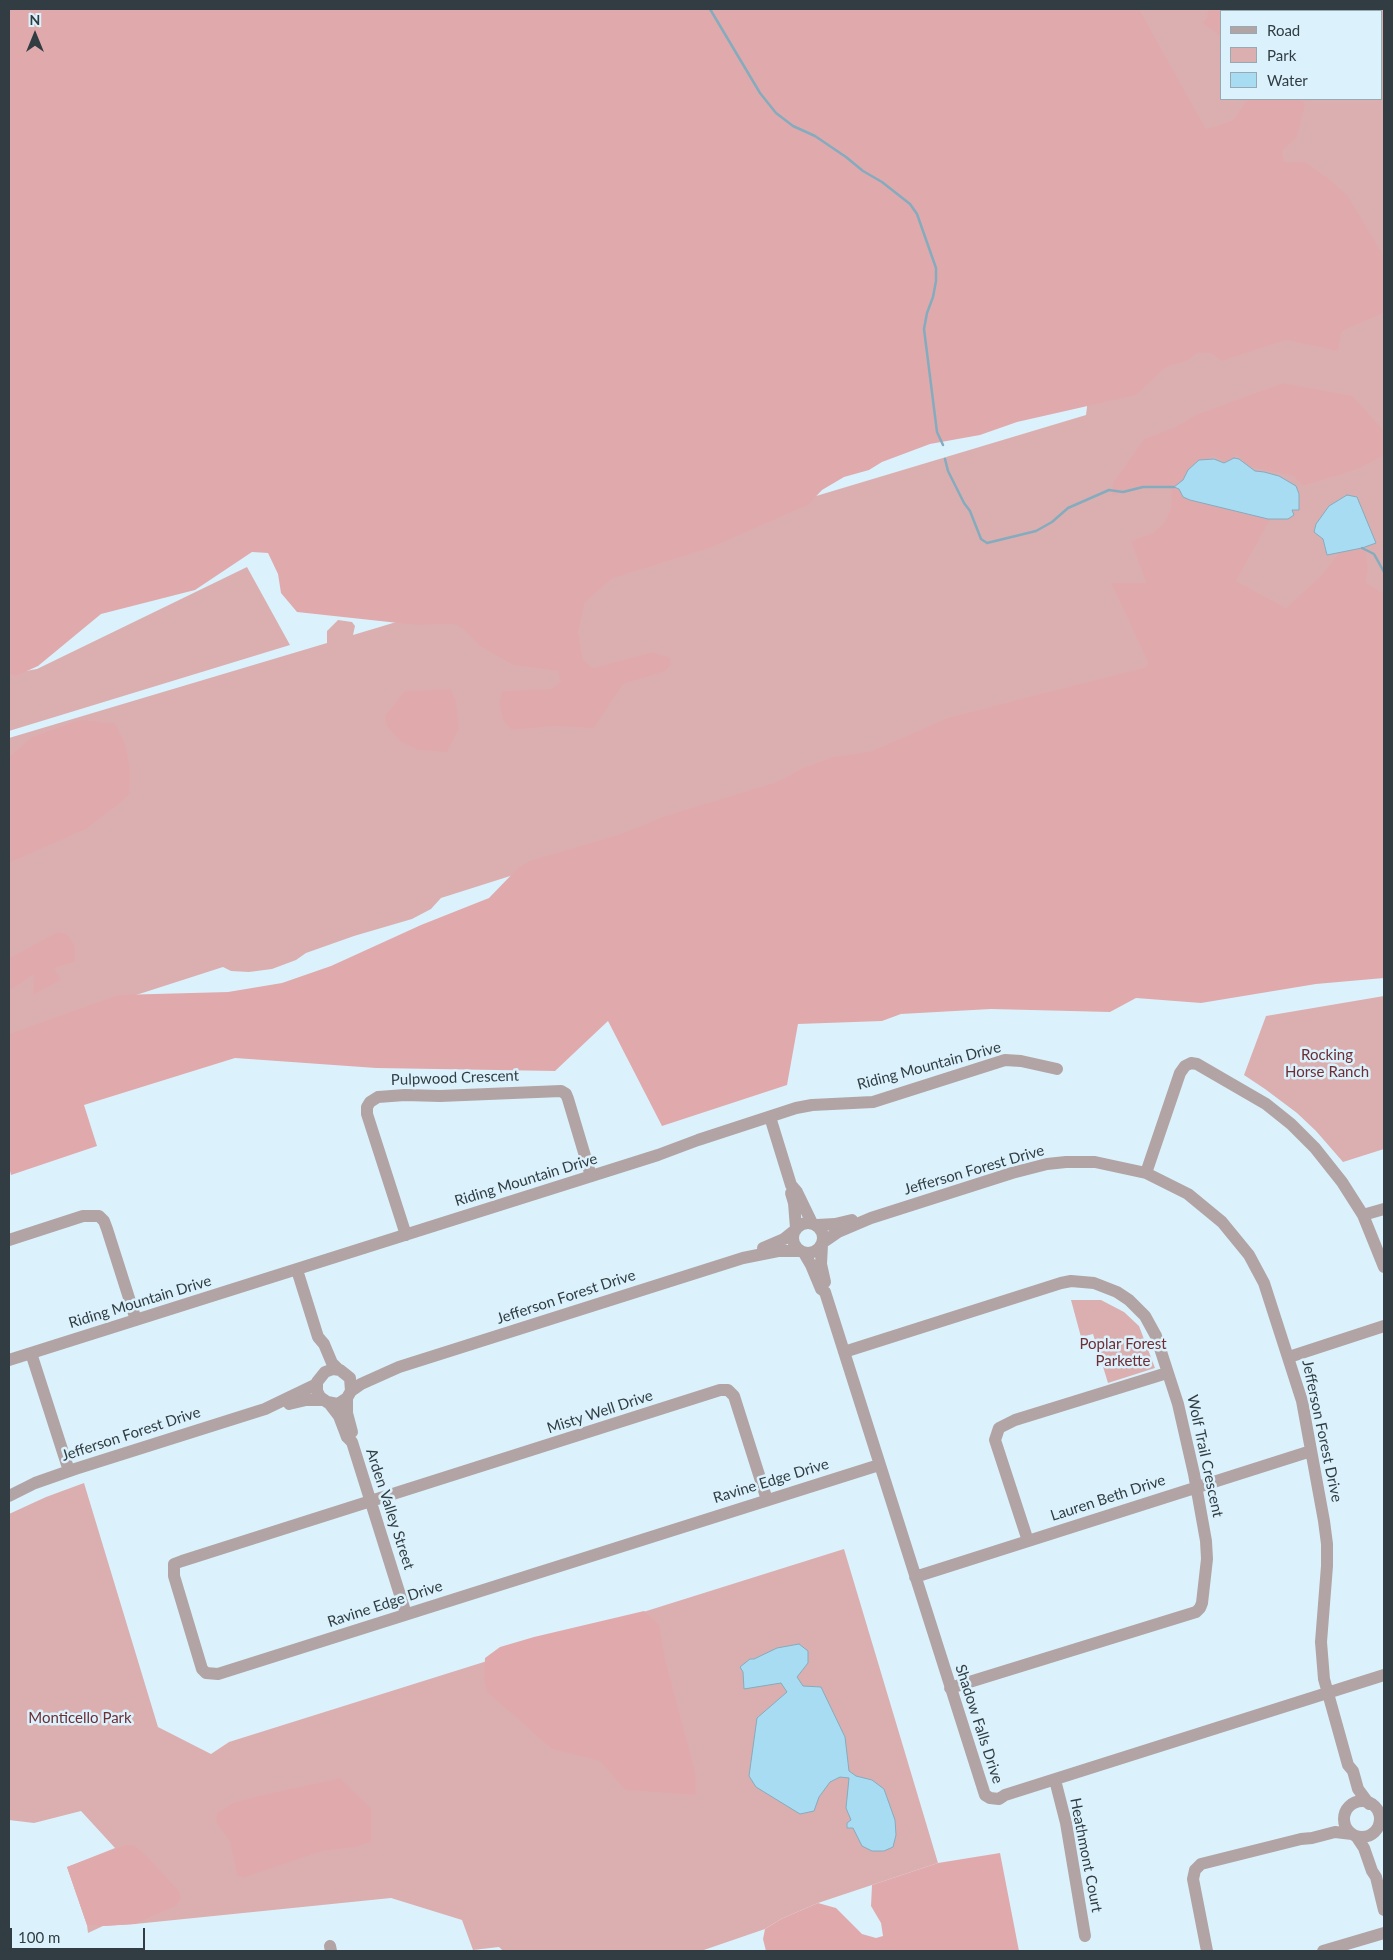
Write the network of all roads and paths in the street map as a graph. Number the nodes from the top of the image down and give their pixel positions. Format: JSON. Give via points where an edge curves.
{"nodes":[{"id":1,"x":1057,"y":1069,"type":"dead end"},
{"id":2,"x":770,"y":1117,"type":"junction"},
{"id":3,"x":1146,"y":1173,"type":"junction"},
{"id":4,"x":591,"y":1176,"type":"junction"},
{"id":5,"x":792,"y":1186,"type":"junction"},
{"id":6,"x":1384,"y":1209,"type":"edge"},
{"id":7,"x":1364,"y":1215,"type":"junction"},
{"id":8,"x":872,"y":1218,"type":"junction"},
{"id":9,"x":814,"y":1224,"type":"junction"},
{"id":10,"x":795,"y":1230,"type":"junction"},
{"id":11,"x":406,"y":1235,"type":"junction"},
{"id":12,"x":9,"y":1240,"type":"edge"},
{"id":13,"x":822,"y":1244,"type":"junction"},
{"id":14,"x":802,"y":1252,"type":"junction"},
{"id":15,"x":742,"y":1258,"type":"junction"},
{"id":16,"x":1384,"y":1268,"type":"edge"},
{"id":17,"x":297,"y":1270,"type":"junction"},
{"id":18,"x":825,"y":1292,"type":"junction"},
{"id":19,"x":136,"y":1320,"type":"junction"},
{"id":20,"x":1384,"y":1326,"type":"edge"},
{"id":21,"x":318,"y":1337,"type":"junction"},
{"id":22,"x":844,"y":1352,"type":"junction"},
{"id":23,"x":31,"y":1353,"type":"junction"},
{"id":24,"x":1289,"y":1357,"type":"junction"},
{"id":25,"x":9,"y":1360,"type":"edge"},
{"id":26,"x":399,"y":1367,"type":"junction"},
{"id":27,"x":342,"y":1371,"type":"junction"},
{"id":28,"x":1168,"y":1373,"type":"junction"},
{"id":29,"x":319,"y":1379,"type":"junction"},
{"id":30,"x":349,"y":1395,"type":"junction"},
{"id":31,"x":326,"y":1402,"type":"junction"},
{"id":32,"x":265,"y":1409,"type":"junction"},
{"id":33,"x":352,"y":1442,"type":"junction"},
{"id":34,"x":1311,"y":1451,"type":"junction"},
{"id":35,"x":879,"y":1464,"type":"junction"},
{"id":36,"x":69,"y":1471,"type":"junction"},
{"id":37,"x":1196,"y":1488,"type":"junction"},
{"id":38,"x":9,"y":1496,"type":"edge"},
{"id":39,"x":767,"y":1500,"type":"junction"},
{"id":40,"x":370,"y":1501,"type":"junction"},
{"id":41,"x":1028,"y":1541,"type":"junction"},
{"id":42,"x":915,"y":1577,"type":"junction"},
{"id":43,"x":406,"y":1614,"type":"junction"},
{"id":44,"x":1384,"y":1675,"type":"edge"},
{"id":45,"x":950,"y":1688,"type":"junction"},
{"id":46,"x":1327,"y":1693,"type":"junction"},
{"id":47,"x":1348,"y":1765,"type":"junction"},
{"id":48,"x":1055,"y":1780,"type":"junction"},
{"id":49,"x":1376,"y":1805,"type":"edge"},
{"id":50,"x":1346,"y":1812,"type":"junction"},
{"id":51,"x":1380,"y":1825,"type":"edge"},
{"id":52,"x":1354,"y":1835,"type":"junction"},
{"id":53,"x":1300,"y":1839,"type":"junction"},
{"id":54,"x":1376,"y":1877,"type":"junction"},
{"id":55,"x":1384,"y":1910,"type":"edge"},
{"id":56,"x":1384,"y":1932,"type":"edge"},
{"id":57,"x":1085,"y":1936,"type":"dead end"},
{"id":58,"x":1207,"y":1951,"type":"edge"},
{"id":59,"x":1323,"y":1951,"type":"edge"}],
"edges":[{"from":1,"to":2,"type":"street","name":"Riding Mountain Drive","via":[[1006,1060],[873,1102],[812,1105]]},
{"from":2,"to":4,"type":"street","name":"Riding Mountain Drive"},
{"from":2,"to":5,"type":"street"},
{"from":3,"to":7,"type":"street","via":[[1180,1073],[1190,1063],[1196,1064],[1253,1096],[1291,1124],[1333,1169]]},
{"from":3,"to":8,"type":"street","name":"Jefferson Forest Drive","via":[[1095,1162],[1047,1164]]},
{"from":3,"to":24,"type":"street","name":"Jefferson Forest Drive","via":[[1197,1200],[1241,1244],[1264,1283]]},
{"from":4,"to":11,"type":"street","name":"Riding Mountain Drive"},
{"from":4,"to":11,"type":"street","name":"Pulpwood Crescent","via":[[566,1094],[561,1091],[378,1097],[366,1107],[367,1114]]},
{"from":5,"to":9,"type":"street"},
{"from":5,"to":10,"type":"street"},
{"from":6,"to":7,"type":"street"},
{"from":7,"to":16,"type":"street"},
{"from":8,"to":9,"type":"street","name":"Jefferson Forest Drive"},
{"from":8,"to":13,"type":"street","name":"Jefferson Forest Drive","via":[[838,1232]]},
{"from":9,"to":10,"type":"street","via":[[803,1223]]},
{"from":9,"to":13,"type":"street","via":[[823,1233]]},
{"from":10,"to":14,"type":"street","via":[[794,1244]]},
{"from":10,"to":15,"type":"street","name":"Jefferson Forest Drive","via":[[784,1239]]},
{"from":11,"to":17,"type":"street","name":"Riding Mountain Drive"},
{"from":12,"to":19,"type":"street","via":[[84,1216],[99,1216],[107,1229]]},
{"from":13,"to":14,"type":"street","via":[[814,1252]]},
{"from":13,"to":18,"type":"street","name":"Shadow Falls Drive"},
{"from":14,"to":15,"type":"street","name":"Jefferson Forest Drive","via":[[778,1251]]},
{"from":14,"to":18,"type":"street","name":"Shadow Falls Drive"},
{"from":15,"to":26,"type":"street","name":"Jefferson Forest Drive"},
{"from":17,"to":19,"type":"street","name":"Riding Mountain Drive"},
{"from":17,"to":21,"type":"street"},
{"from":18,"to":22,"type":"street","name":"Shadow Falls Drive"},
{"from":19,"to":23,"type":"street","name":"Riding Mountain Drive"},
{"from":20,"to":24,"type":"street"},
{"from":21,"to":27,"type":"street"},
{"from":21,"to":29,"type":"street","via":[[322,1362]]},
{"from":22,"to":28,"type":"street","name":"Wolf Trail Crescent","via":[[1071,1281],[1094,1283],[1117,1292],[1139,1309],[1156,1336]]},
{"from":22,"to":35,"type":"street","name":"Shadow Falls Drive"},
{"from":23,"to":25,"type":"street","name":"Riding Mountain Drive"},
{"from":23,"to":36,"type":"street"},
{"from":24,"to":34,"type":"street","name":"Jefferson Forest Drive","via":[[1302,1401]]},
{"from":26,"to":27,"type":"street","name":"Jefferson Forest Drive","via":[[357,1374]]},
{"from":26,"to":30,"type":"street","name":"Jefferson Forest Drive","via":[[361,1384]]},
{"from":27,"to":29,"type":"street","via":[[329,1370]]},
{"from":27,"to":30,"type":"street","via":[[351,1382]]},
{"from":28,"to":37,"type":"street","name":"Wolf Trail Crescent","via":[[1184,1428]]},
{"from":28,"to":41,"type":"street","via":[[998,1428],[995,1440]]},
{"from":29,"to":31,"type":"street","via":[[318,1393]]},
{"from":29,"to":32,"type":"street","name":"Jefferson Forest Drive"},
{"from":30,"to":31,"type":"street","via":[[338,1404]]},
{"from":30,"to":33,"type":"street","name":"Arden Valley Street","via":[[347,1413]]},
{"from":31,"to":32,"type":"street","name":"Jefferson Forest Drive","via":[[306,1400]]},
{"from":31,"to":33,"type":"street","name":"Arden Valley Street","via":[[339,1416]]},
{"from":32,"to":36,"type":"street","name":"Jefferson Forest Drive"},
{"from":33,"to":40,"type":"street","name":"Arden Valley Street"},
{"from":34,"to":37,"type":"street","name":"Lauren Beth Drive"},
{"from":34,"to":46,"type":"street","name":"Jefferson Forest Drive","via":[[1327,1544],[1321,1642]]},
{"from":35,"to":39,"type":"street","name":"Ravine Edge Drive"},
{"from":35,"to":42,"type":"street","name":"Shadow Falls Drive"},
{"from":36,"to":38,"type":"street","name":"Jefferson Forest Drive"},
{"from":37,"to":41,"type":"street","name":"Lauren Beth Drive"},
{"from":37,"to":45,"type":"street","name":"Wolf Trail Crescent","via":[[1207,1559],[1202,1603],[1196,1612]]},
{"from":39,"to":40,"type":"street","name":"Misty Well Drive","via":[[734,1396],[728,1390],[720,1390]]},
{"from":39,"to":43,"type":"street","name":"Ravine Edge Drive"},
{"from":40,"to":43,"type":"street","name":"Arden Valley Street"},
{"from":40,"to":43,"type":"street","name":"Ravine Edge Drive","via":[[174,1564],[174,1576],[200,1663],[206,1673],[218,1674]]},
{"from":41,"to":42,"type":"street","name":"Lauren Beth Drive"},
{"from":42,"to":45,"type":"street","name":"Shadow Falls Drive"},
{"from":44,"to":46,"type":"street","name":"Shadow Falls Drive"},
{"from":45,"to":48,"type":"street","name":"Shadow Falls Drive","via":[[985,1795],[998,1799]]},
{"from":46,"to":47,"type":"street","name":"Jefferson Forest Drive"},
{"from":46,"to":48,"type":"street","name":"Shadow Falls Drive"},
{"from":47,"to":49,"type":"street","name":"Jefferson Forest Drive","via":[[1358,1788]]},
{"from":47,"to":50,"type":"street","name":"Jefferson Forest Drive","via":[[1350,1791]]},
{"from":48,"to":57,"type":"street","name":"Heathmont Court"},
{"from":49,"to":50,"type":"street","via":[[1356,1803]]},
{"from":49,"to":51,"type":"street"},
{"from":50,"to":52,"type":"street","via":[[1346,1827]]},
{"from":50,"to":53,"type":"street","via":[[1328,1826]]},
{"from":51,"to":52,"type":"street","via":[[1368,1836]]},
{"from":51,"to":54,"type":"street","via":[[1374,1845]]},
{"from":52,"to":53,"type":"street","via":[[1335,1832]]},
{"from":52,"to":54,"type":"street","via":[[1364,1848]]},
{"from":53,"to":58,"type":"street","via":[[1201,1864],[1195,1870],[1193,1879]]},
{"from":54,"to":55,"type":"street"},
{"from":56,"to":59,"type":"street"}]}
